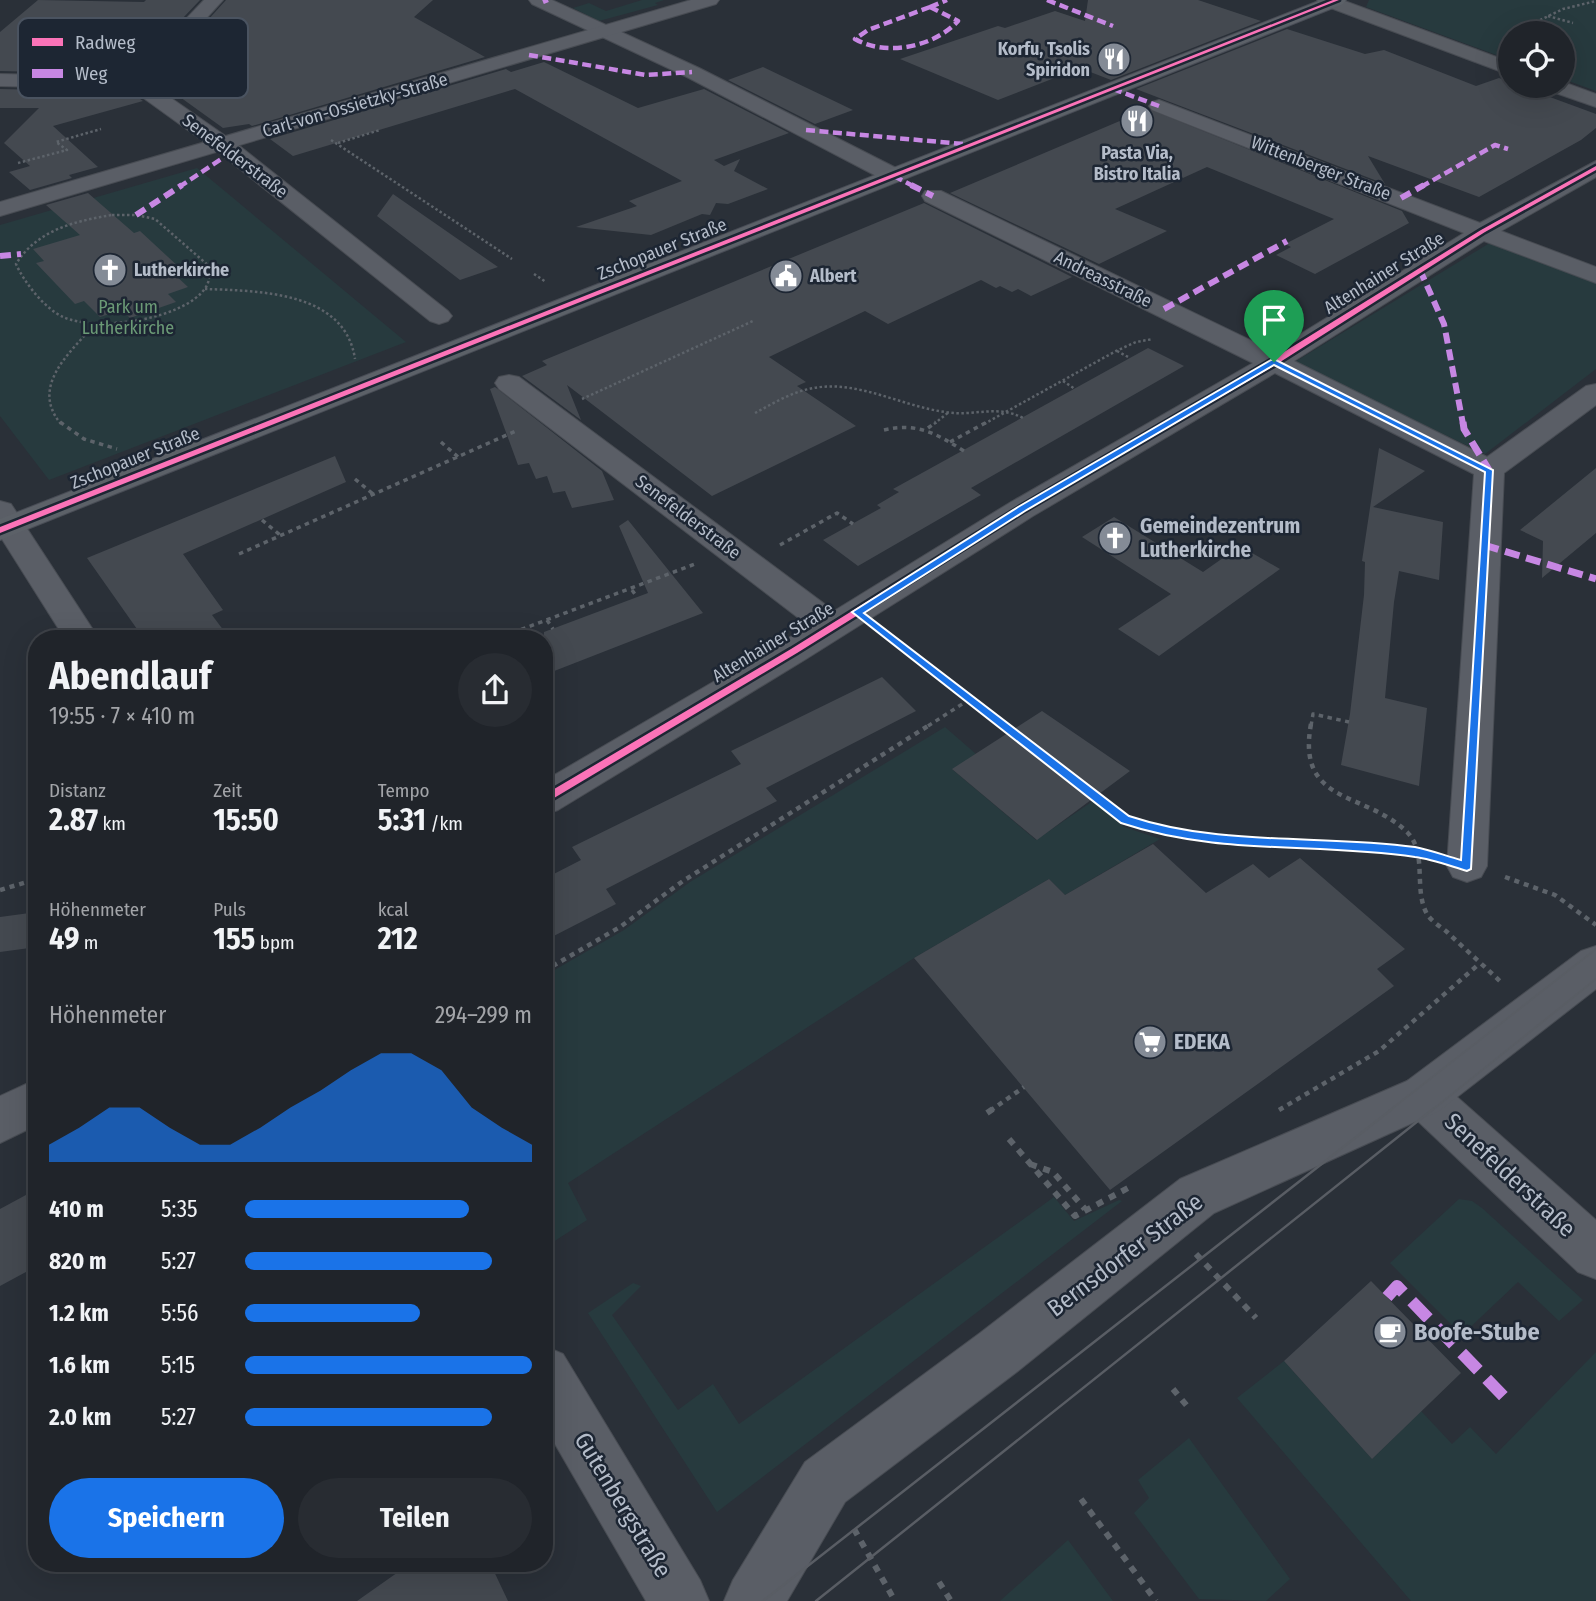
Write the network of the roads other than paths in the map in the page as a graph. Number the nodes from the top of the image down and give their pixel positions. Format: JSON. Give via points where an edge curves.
{"nodes":[{"id":1,"x":214,"y":0,"type":"edge"},
{"id":2,"x":538,"y":0,"type":"edge"},
{"id":3,"x":710,"y":0,"type":"edge"},
{"id":4,"x":1332,"y":1,"type":"edge"},
{"id":5,"x":197,"y":18,"type":"edge"},
{"id":6,"x":605,"y":33,"type":"junction"},
{"id":7,"x":1498,"y":64,"type":"edge"},
{"id":8,"x":0,"y":80,"type":"edge"},
{"id":9,"x":18,"y":80,"type":"edge"},
{"id":10,"x":1575,"y":93,"type":"edge"},
{"id":11,"x":157,"y":98,"type":"edge"},
{"id":12,"x":1596,"y":101,"type":"edge"},
{"id":13,"x":1159,"y":106,"type":"dead end"},
{"id":14,"x":222,"y":144,"type":"junction"},
{"id":15,"x":1596,"y":168,"type":"edge"},
{"id":16,"x":894,"y":176,"type":"junction"},
{"id":17,"x":933,"y":196,"type":"dead end"},
{"id":18,"x":0,"y":209,"type":"edge"},
{"id":19,"x":1483,"y":231,"type":"junction"},
{"id":20,"x":1596,"y":276,"type":"edge"},
{"id":21,"x":439,"y":316,"type":"dead end"},
{"id":22,"x":1274,"y":362,"type":"junction"},
{"id":23,"x":509,"y":383,"type":"dead end"},
{"id":24,"x":1596,"y":392,"type":"edge"},
{"id":25,"x":1489,"y":470,"type":"junction"},
{"id":26,"x":3,"y":523,"type":"edge"},
{"id":27,"x":845,"y":620,"type":"junction"},
{"id":28,"x":76,"y":630,"type":"edge"},
{"id":29,"x":553,"y":795,"type":"edge"},
{"id":30,"x":1467,"y":866,"type":"road end"},
{"id":31,"x":1596,"y":964,"type":"edge"},
{"id":32,"x":1423,"y":1096,"type":"junction"},
{"id":33,"x":28,"y":1105,"type":"edge"},
{"id":34,"x":0,"y":1121,"type":"edge"},
{"id":35,"x":1596,"y":1254,"type":"edge"},
{"id":36,"x":553,"y":1388,"type":"edge"},
{"id":37,"x":679,"y":1601,"type":"edge"},
{"id":38,"x":754,"y":1601,"type":"edge"}],
"edges":[{"from":1,"to":5,"type":"street"},
{"from":2,"to":6,"type":"street"},
{"from":3,"to":6,"type":"street","name":"Carl-von-Ossietzky-Straße"},
{"from":4,"to":7,"type":"main road"},
{"from":4,"to":16,"type":"main road","name":"Zschopauer Straße"},
{"from":6,"to":14,"type":"street","name":"Carl-von-Ossietzky-Straße"},
{"from":6,"to":16,"type":"street","via":[[692,72]]},
{"from":8,"to":9,"type":"street"},
{"from":10,"to":12,"type":"main road"},
{"from":11,"to":14,"type":"street","name":"Senefelderstraße"},
{"from":13,"to":19,"type":"street","name":"Wittenberger Straße"},
{"from":14,"to":18,"type":"street","name":"Carl-von-Ossietzky-Straße"},
{"from":14,"to":21,"type":"street","name":"Senefelderstraße"},
{"from":15,"to":19,"type":"street","name":"Altenhainer Straße"},
{"from":16,"to":26,"type":"main road","name":"Zschopauer Straße","via":[[169,463]]},
{"from":17,"to":22,"type":"street","name":"Andreasstraße"},
{"from":19,"to":20,"type":"street","name":"Wittenberger Straße"},
{"from":19,"to":22,"type":"street","name":"Altenhainer Straße"},
{"from":22,"to":25,"type":"street","name":"Andreasstraße"},
{"from":22,"to":27,"type":"street","name":"Altenhainer Straße","via":[[1022,509]]},
{"from":23,"to":27,"type":"street","name":"Senefelderstraße","via":[[740,556]]},
{"from":24,"to":25,"type":"street"},
{"from":25,"to":30,"type":"street"},
{"from":26,"to":28,"type":"street"},
{"from":27,"to":29,"type":"street","name":"Altenhainer Straße"},
{"from":31,"to":32,"type":"street","name":"Bernsdorfer Straße"},
{"from":32,"to":35,"type":"street","name":"Senefelderstraße"},
{"from":32,"to":38,"type":"street","name":"Bernsdorfer Straße","via":[[1197,1196],[825,1482]]},
{"from":33,"to":34,"type":"street"},
{"from":36,"to":37,"type":"street","name":"Gutenbergstraße"}]}
